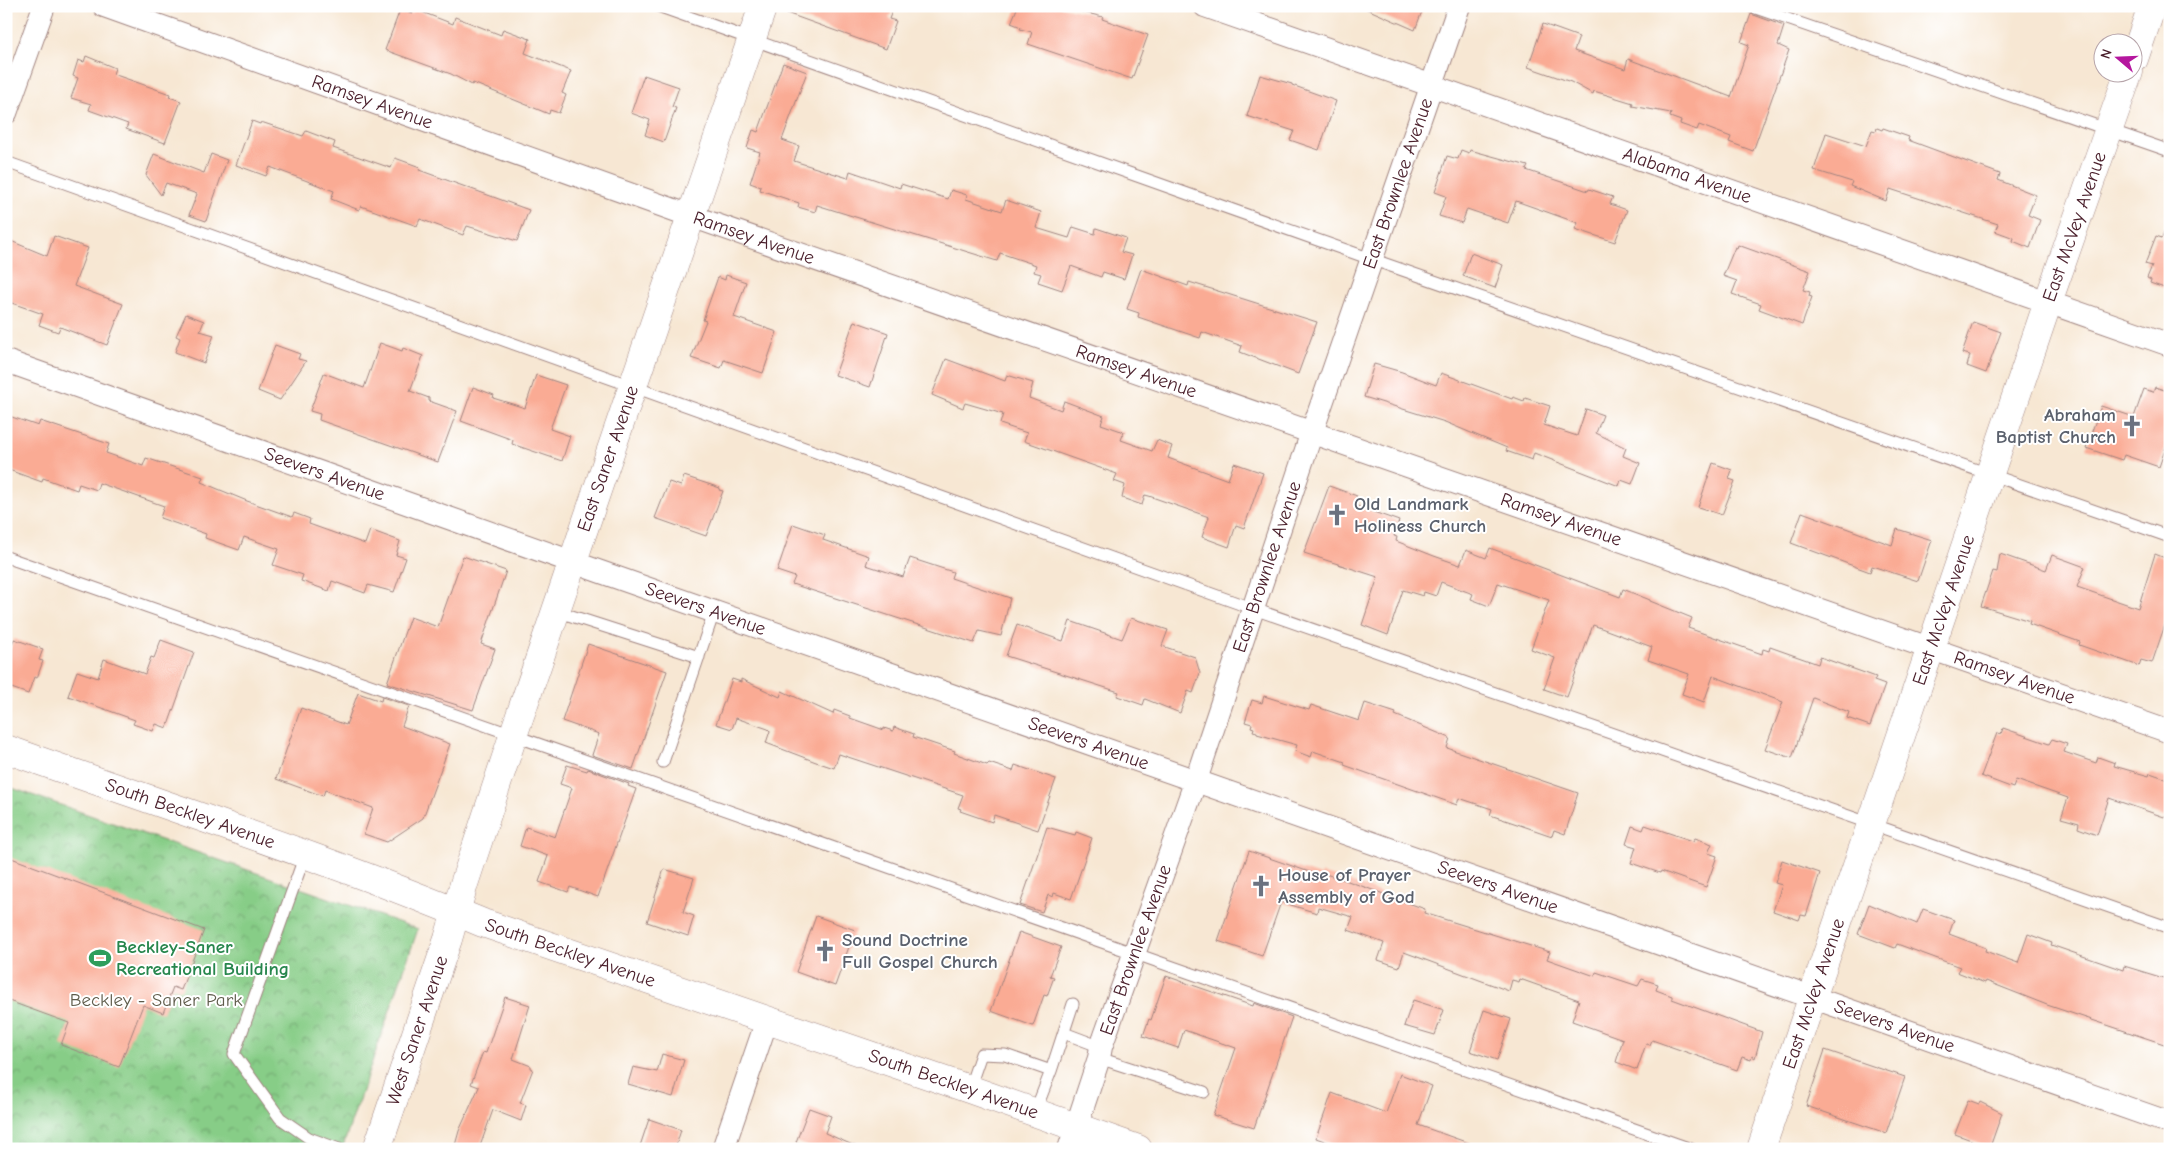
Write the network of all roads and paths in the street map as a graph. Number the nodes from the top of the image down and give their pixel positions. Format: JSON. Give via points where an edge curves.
{"nodes":[{"id":1,"x":44,"y":6,"type":"edge"},
{"id":2,"x":104,"y":6,"type":"edge"},
{"id":3,"x":658,"y":6,"type":"edge"},
{"id":4,"x":762,"y":6,"type":"edge"},
{"id":5,"x":1205,"y":6,"type":"edge"},
{"id":6,"x":1459,"y":6,"type":"edge"},
{"id":7,"x":1750,"y":6,"type":"edge"},
{"id":8,"x":2152,"y":6,"type":"edge"},
{"id":9,"x":2143,"y":32,"type":"edge"},
{"id":10,"x":751,"y":39,"type":"junction"},
{"id":11,"x":2126,"y":82,"type":"edge"},
{"id":12,"x":1430,"y":85,"type":"junction"},
{"id":13,"x":6,"y":113,"type":"edge"},
{"id":14,"x":2110,"y":129,"type":"junction"},
{"id":15,"x":2170,"y":151,"type":"edge"},
{"id":16,"x":6,"y":162,"type":"edge"},
{"id":17,"x":691,"y":216,"type":"junction"},
{"id":18,"x":1371,"y":259,"type":"junction"},
{"id":19,"x":2048,"y":302,"type":"junction"},
{"id":20,"x":2170,"y":345,"type":"edge"},
{"id":21,"x":6,"y":361,"type":"edge"},
{"id":22,"x":633,"y":386,"type":"junction"},
{"id":23,"x":1312,"y":432,"type":"junction"},
{"id":24,"x":1991,"y":475,"type":"junction"},
{"id":25,"x":2170,"y":537,"type":"edge"},
{"id":26,"x":6,"y":557,"type":"edge"},
{"id":27,"x":572,"y":562,"type":"junction"},
{"id":28,"x":1254,"y":609,"type":"junction"},
{"id":29,"x":556,"y":611,"type":"junction"},
{"id":30,"x":714,"y":612,"type":"junction"},
{"id":31,"x":1932,"y":648,"type":"junction"},
{"id":32,"x":699,"y":657,"type":"junction"},
{"id":33,"x":2170,"y":732,"type":"edge"},
{"id":34,"x":513,"y":736,"type":"junction"},
{"id":35,"x":6,"y":749,"type":"edge"},
{"id":36,"x":663,"y":762,"type":"dead end"},
{"id":37,"x":1196,"y":780,"type":"junction"},
{"id":38,"x":1871,"y":823,"type":"junction"},
{"id":39,"x":304,"y":855,"type":"junction"},
{"id":40,"x":456,"y":912,"type":"junction"},
{"id":41,"x":2170,"y":928,"type":"edge"},
{"id":42,"x":1134,"y":954,"type":"junction"},
{"id":43,"x":1812,"y":997,"type":"junction"},
{"id":44,"x":1073,"y":1004,"type":"dead end"},
{"id":45,"x":767,"y":1020,"type":"junction"},
{"id":46,"x":1064,"y":1033,"type":"junction"},
{"id":47,"x":1100,"y":1053,"type":"junction"},
{"id":48,"x":1051,"y":1071,"type":"junction"},
{"id":49,"x":969,"y":1089,"type":"junction"},
{"id":50,"x":1204,"y":1092,"type":"dead end"},
{"id":51,"x":1035,"y":1113,"type":"junction"},
{"id":52,"x":2170,"y":1123,"type":"edge"},
{"id":53,"x":1072,"y":1138,"type":"edge"},
{"id":54,"x":339,"y":1149,"type":"edge"},
{"id":55,"x":377,"y":1149,"type":"edge"},
{"id":56,"x":723,"y":1149,"type":"edge"},
{"id":57,"x":1138,"y":1149,"type":"edge"},
{"id":58,"x":1690,"y":1149,"type":"edge"},
{"id":59,"x":1761,"y":1149,"type":"edge"}],
"edges":[{"from":1,"to":13,"type":"street"},
{"from":2,"to":17,"type":"street","name":"Ramsey Avenue"},
{"from":3,"to":10,"type":"lane"},
{"from":4,"to":10,"type":"street","name":"East Saner Avenue"},
{"from":5,"to":12,"type":"street","name":"Alabama Avenue"},
{"from":6,"to":12,"type":"street","name":"East Brownlee Avenue"},
{"from":7,"to":14,"type":"lane"},
{"from":8,"to":9,"type":"street"},
{"from":10,"to":17,"type":"street","name":"East Saner Avenue"},
{"from":10,"to":18,"type":"lane"},
{"from":11,"to":14,"type":"street","name":"East McVey Avenue"},
{"from":12,"to":18,"type":"street","name":"East Brownlee Avenue"},
{"from":12,"to":19,"type":"street","name":"Alabama Avenue"},
{"from":14,"to":15,"type":"lane"},
{"from":14,"to":19,"type":"street","name":"East McVey Avenue"},
{"from":16,"to":22,"type":"lane"},
{"from":17,"to":22,"type":"street","name":"East Saner Avenue"},
{"from":17,"to":23,"type":"street","name":"Ramsey Avenue"},
{"from":18,"to":23,"type":"street","name":"East Brownlee Avenue"},
{"from":18,"to":24,"type":"lane"},
{"from":19,"to":20,"type":"street","name":"Alabama Avenue"},
{"from":19,"to":24,"type":"street","name":"East McVey Avenue"},
{"from":21,"to":27,"type":"street","name":"Seevers Avenue"},
{"from":22,"to":27,"type":"street","name":"East Saner Avenue"},
{"from":22,"to":28,"type":"lane"},
{"from":23,"to":28,"type":"street","name":"East Brownlee Avenue"},
{"from":23,"to":31,"type":"street","name":"Ramsey Avenue"},
{"from":24,"to":25,"type":"lane"},
{"from":24,"to":31,"type":"street","name":"East McVey Avenue"},
{"from":26,"to":34,"type":"lane"},
{"from":27,"to":29,"type":"street","name":"East Saner Avenue"},
{"from":27,"to":30,"type":"street","name":"Seevers Avenue"},
{"from":28,"to":37,"type":"street","name":"East Brownlee Avenue"},
{"from":28,"to":38,"type":"lane"},
{"from":29,"to":32,"type":"lane"},
{"from":29,"to":34,"type":"street","name":"East Saner Avenue"},
{"from":30,"to":32,"type":"lane"},
{"from":30,"to":37,"type":"street","name":"Seevers Avenue"},
{"from":31,"to":33,"type":"street","name":"Ramsey Avenue"},
{"from":31,"to":38,"type":"street","name":"East McVey Avenue"},
{"from":32,"to":36,"type":"lane"},
{"from":34,"to":40,"type":"street","name":"East Saner Avenue"},
{"from":34,"to":42,"type":"lane"},
{"from":35,"to":39,"type":"street","name":"South Beckley Avenue"},
{"from":37,"to":42,"type":"street","name":"East Brownlee Avenue"},
{"from":37,"to":43,"type":"street","name":"Seevers Avenue"},
{"from":38,"to":41,"type":"lane"},
{"from":38,"to":43,"type":"street","name":"East McVey Avenue"},
{"from":39,"to":40,"type":"street","name":"South Beckley Avenue"},
{"from":39,"to":54,"type":"lane","via":[[234,1054],[280,1118],[309,1138]]},
{"from":40,"to":45,"type":"street","name":"South Beckley Avenue"},
{"from":40,"to":55,"type":"street","name":"West Saner Avenue"},
{"from":42,"to":47,"type":"street","name":"East Brownlee Avenue"},
{"from":42,"to":58,"type":"lane"},
{"from":43,"to":52,"type":"street","name":"Seevers Avenue"},
{"from":43,"to":59,"type":"street","name":"East McVey Avenue"},
{"from":44,"to":46,"type":"lane"},
{"from":45,"to":49,"type":"street","name":"South Beckley Avenue"},
{"from":45,"to":56,"type":"street"},
{"from":46,"to":47,"type":"lane"},
{"from":46,"to":48,"type":"lane"},
{"from":47,"to":50,"type":"lane"},
{"from":47,"to":53,"type":"street","name":"East Brownlee Avenue"},
{"from":48,"to":49,"type":"lane","via":[[1005,1055],[981,1054]]},
{"from":48,"to":51,"type":"lane"},
{"from":49,"to":51,"type":"street","name":"South Beckley Avenue"},
{"from":51,"to":53,"type":"street","name":"South Beckley Avenue"},
{"from":53,"to":57,"type":"street","name":"South Beckley Avenue"}]}
